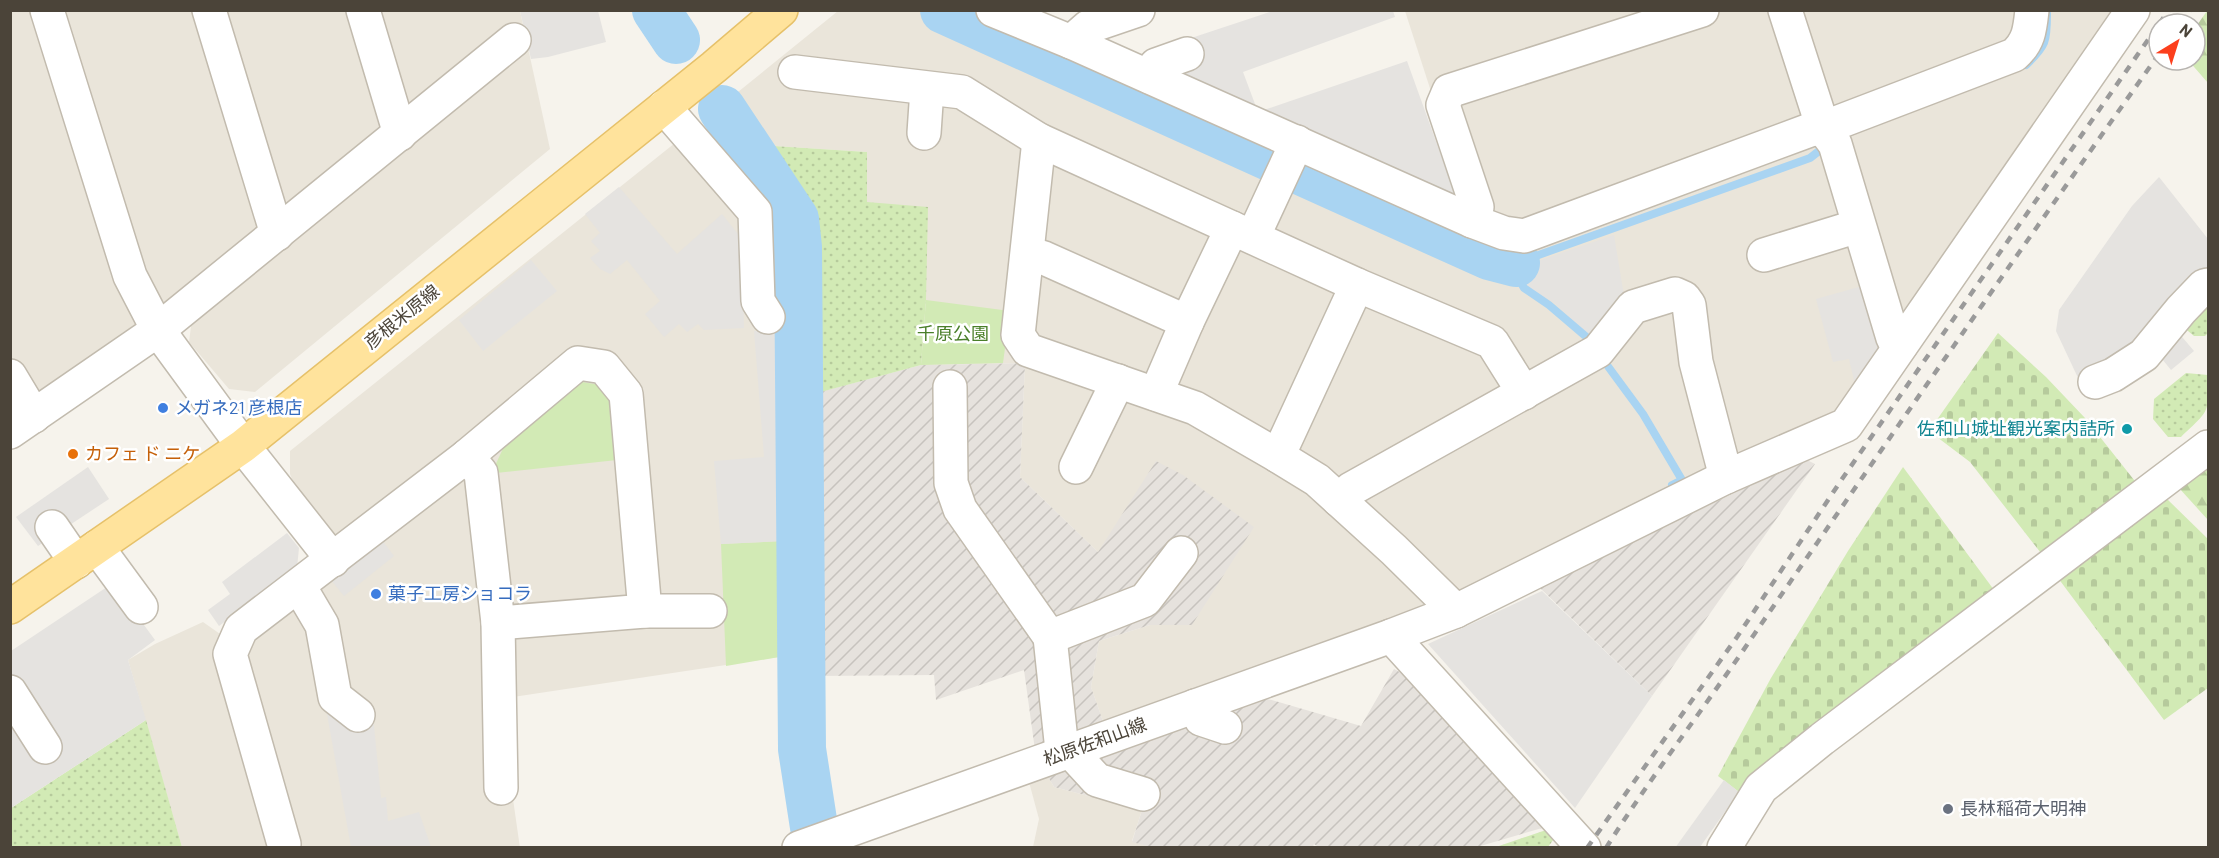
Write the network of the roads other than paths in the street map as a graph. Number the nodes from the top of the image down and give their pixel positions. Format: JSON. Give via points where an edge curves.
{"nodes":[{"id":1,"x":47,"y":10,"type":"edge"},
{"id":2,"x":209,"y":10,"type":"edge"},
{"id":3,"x":363,"y":10,"type":"edge"},
{"id":4,"x":780,"y":10,"type":"edge"},
{"id":5,"x":993,"y":10,"type":"edge"},
{"id":6,"x":1137,"y":10,"type":"edge"},
{"id":7,"x":1702,"y":10,"type":"edge"},
{"id":8,"x":1785,"y":10,"type":"edge"},
{"id":9,"x":2032,"y":10,"type":"edge"},
{"id":10,"x":2133,"y":10,"type":"edge"},
{"id":11,"x":514,"y":40,"type":"dead end"},
{"id":12,"x":1071,"y":42,"type":"junction"},
{"id":13,"x":1187,"y":54,"type":"dead end"},
{"id":14,"x":795,"y":72,"type":"dead end"},
{"id":15,"x":1150,"y":77,"type":"junction"},
{"id":16,"x":927,"y":89,"type":"junction"},
{"id":17,"x":664,"y":107,"type":"junction"},
{"id":18,"x":1823,"y":128,"type":"junction"},
{"id":19,"x":924,"y":133,"type":"dead end"},
{"id":20,"x":400,"y":134,"type":"junction"},
{"id":21,"x":1039,"y":140,"type":"junction"},
{"id":22,"x":1290,"y":156,"type":"junction"},
{"id":23,"x":1472,"y":220,"type":"junction"},
{"id":24,"x":1858,"y":226,"type":"junction"},
{"id":25,"x":1242,"y":233,"type":"junction"},
{"id":26,"x":278,"y":234,"type":"junction"},
{"id":27,"x":1028,"y":253,"type":"junction"},
{"id":28,"x":1764,"y":255,"type":"dead end"},
{"id":29,"x":1357,"y":285,"type":"junction"},
{"id":30,"x":2208,"y":285,"type":"edge"},
{"id":31,"x":768,"y":317,"type":"dead end"},
{"id":32,"x":1187,"y":321,"type":"junction"},
{"id":33,"x":159,"y":330,"type":"junction"},
{"id":34,"x":1901,"y":345,"type":"junction"},
{"id":35,"x":10,"y":376,"type":"edge"},
{"id":36,"x":1118,"y":381,"type":"junction"},
{"id":37,"x":2095,"y":382,"type":"dead end"},
{"id":38,"x":950,"y":387,"type":"dead end"},
{"id":39,"x":1524,"y":393,"type":"junction"},
{"id":40,"x":1156,"y":394,"type":"junction"},
{"id":41,"x":22,"y":424,"type":"edge"},
{"id":42,"x":243,"y":446,"type":"junction"},
{"id":43,"x":2208,"y":447,"type":"edge"},
{"id":44,"x":467,"y":456,"type":"junction"},
{"id":45,"x":1278,"y":456,"type":"junction"},
{"id":46,"x":1076,"y":467,"type":"dead end"},
{"id":47,"x":1726,"y":477,"type":"junction"},
{"id":48,"x":1339,"y":500,"type":"junction"},
{"id":49,"x":52,"y":527,"type":"dead end"},
{"id":50,"x":1181,"y":553,"type":"dead end"},
{"id":51,"x":87,"y":555,"type":"junction"},
{"id":52,"x":333,"y":560,"type":"junction"},
{"id":53,"x":298,"y":586,"type":"junction"},
{"id":54,"x":10,"y":607,"type":"edge"},
{"id":55,"x":141,"y":607,"type":"dead end"},
{"id":56,"x":645,"y":611,"type":"junction"},
{"id":57,"x":710,"y":611,"type":"dead end"},
{"id":58,"x":1456,"y":611,"type":"junction"},
{"id":59,"x":498,"y":623,"type":"junction"},
{"id":60,"x":1391,"y":636,"type":"junction"},
{"id":61,"x":1050,"y":638,"type":"junction"},
{"id":62,"x":10,"y":692,"type":"edge"},
{"id":63,"x":1195,"y":706,"type":"junction"},
{"id":64,"x":358,"y":715,"type":"dead end"},
{"id":65,"x":1225,"y":726,"type":"dead end"},
{"id":66,"x":45,"y":747,"type":"dead end"},
{"id":67,"x":1070,"y":751,"type":"junction"},
{"id":68,"x":501,"y":788,"type":"dead end"},
{"id":69,"x":1143,"y":794,"type":"dead end"},
{"id":70,"x":842,"y":840,"type":"edge"},
{"id":71,"x":284,"y":844,"type":"dead end"},
{"id":72,"x":800,"y":848,"type":"edge"},
{"id":73,"x":1584,"y":848,"type":"edge"},
{"id":74,"x":1724,"y":848,"type":"edge"}],
"edges":[{"from":1,"to":33,"type":"street","via":[[130,276]]},
{"from":2,"to":26,"type":"street"},
{"from":3,"to":20,"type":"street"},
{"from":4,"to":17,"type":"main road","name":"彦根米原線"},
{"from":5,"to":12,"type":"street"},
{"from":6,"to":12,"type":"street","via":[[1088,27]]},
{"from":7,"to":23,"type":"street","via":[[1449,91],[1443,105],[1478,207]]},
{"from":8,"to":18,"type":"street"},
{"from":9,"to":18,"type":"street","via":[[2029,36],[2014,55]]},
{"from":10,"to":34,"type":"street","name":"松原佐和山線"},
{"from":11,"to":20,"type":"street"},
{"from":12,"to":15,"type":"street"},
{"from":13,"to":15,"type":"street","via":[[1156,65]]},
{"from":14,"to":16,"type":"street"},
{"from":15,"to":22,"type":"street"},
{"from":16,"to":19,"type":"street"},
{"from":16,"to":21,"type":"street","via":[[962,92]]},
{"from":17,"to":31,"type":"street","via":[[739,214],[755,212],[758,301]]},
{"from":17,"to":42,"type":"main road","name":"彦根米原線"},
{"from":18,"to":23,"type":"street","via":[[1524,236],[1504,234]]},
{"from":18,"to":24,"type":"street","via":[[1835,144]]},
{"from":20,"to":26,"type":"street"},
{"from":21,"to":25,"type":"street"},
{"from":21,"to":27,"type":"street"},
{"from":22,"to":23,"type":"street","via":[[1336,153],[1413,186]]},
{"from":22,"to":25,"type":"street"},
{"from":24,"to":28,"type":"street"},
{"from":24,"to":34,"type":"street","via":[[1893,338]]},
{"from":25,"to":29,"type":"street"},
{"from":25,"to":32,"type":"street"},
{"from":26,"to":33,"type":"street"},
{"from":27,"to":32,"type":"street"},
{"from":27,"to":36,"type":"street","via":[[1018,335],[1028,350]]},
{"from":29,"to":39,"type":"street","via":[[1492,342]]},
{"from":29,"to":45,"type":"street"},
{"from":30,"to":37,"type":"street","via":[[2181,310],[2144,355]]},
{"from":32,"to":40,"type":"street"},
{"from":33,"to":41,"type":"street"},
{"from":33,"to":42,"type":"street"},
{"from":34,"to":47,"type":"street","name":"松原佐和山線","via":[[1870,380],[1846,425]]},
{"from":35,"to":41,"type":"street"},
{"from":36,"to":40,"type":"street"},
{"from":36,"to":46,"type":"street"},
{"from":38,"to":61,"type":"street","via":[[951,483],[960,509]]},
{"from":39,"to":47,"type":"street","via":[[1598,351],[1607,335],[1634,307],[1675,294],[1689,305],[1696,362]]},
{"from":39,"to":48,"type":"street","via":[[1352,489]]},
{"from":40,"to":45,"type":"street","via":[[1195,408]]},
{"from":42,"to":51,"type":"main road","name":"彦根米原線"},
{"from":42,"to":52,"type":"street"},
{"from":43,"to":74,"type":"street","via":[[1761,788]]},
{"from":44,"to":52,"type":"street"},
{"from":44,"to":56,"type":"street","via":[[578,363],[604,368],[626,394]]},
{"from":44,"to":59,"type":"street","via":[[481,473]]},
{"from":45,"to":48,"type":"street","via":[[1317,480]]},
{"from":47,"to":58,"type":"street","name":"松原佐和山線","via":[[1501,599]]},
{"from":48,"to":58,"type":"street"},
{"from":49,"to":51,"type":"street"},
{"from":50,"to":61,"type":"street","via":[[1145,600]]},
{"from":51,"to":54,"type":"main road","name":"彦根米原線"},
{"from":51,"to":55,"type":"street"},
{"from":52,"to":53,"type":"street"},
{"from":53,"to":64,"type":"street","via":[[322,625],[335,698]]},
{"from":53,"to":71,"type":"street","via":[[241,629],[230,654]]},
{"from":56,"to":57,"type":"street"},
{"from":56,"to":59,"type":"street"},
{"from":58,"to":60,"type":"street","name":"松原佐和山線"},
{"from":59,"to":68,"type":"street"},
{"from":60,"to":63,"type":"street","name":"松原佐和山線"},
{"from":60,"to":73,"type":"street","via":[[1429,662]]},
{"from":61,"to":67,"type":"street","via":[[1061,741]]},
{"from":62,"to":66,"type":"street"},
{"from":63,"to":65,"type":"street","via":[[1201,719]]},
{"from":63,"to":67,"type":"street","name":"松原佐和山線"},
{"from":67,"to":69,"type":"street","via":[[1096,780]]},
{"from":67,"to":70,"type":"street","name":"松原佐和山線"},
{"from":70,"to":72,"type":"street","name":"松原佐和山線"}]}
